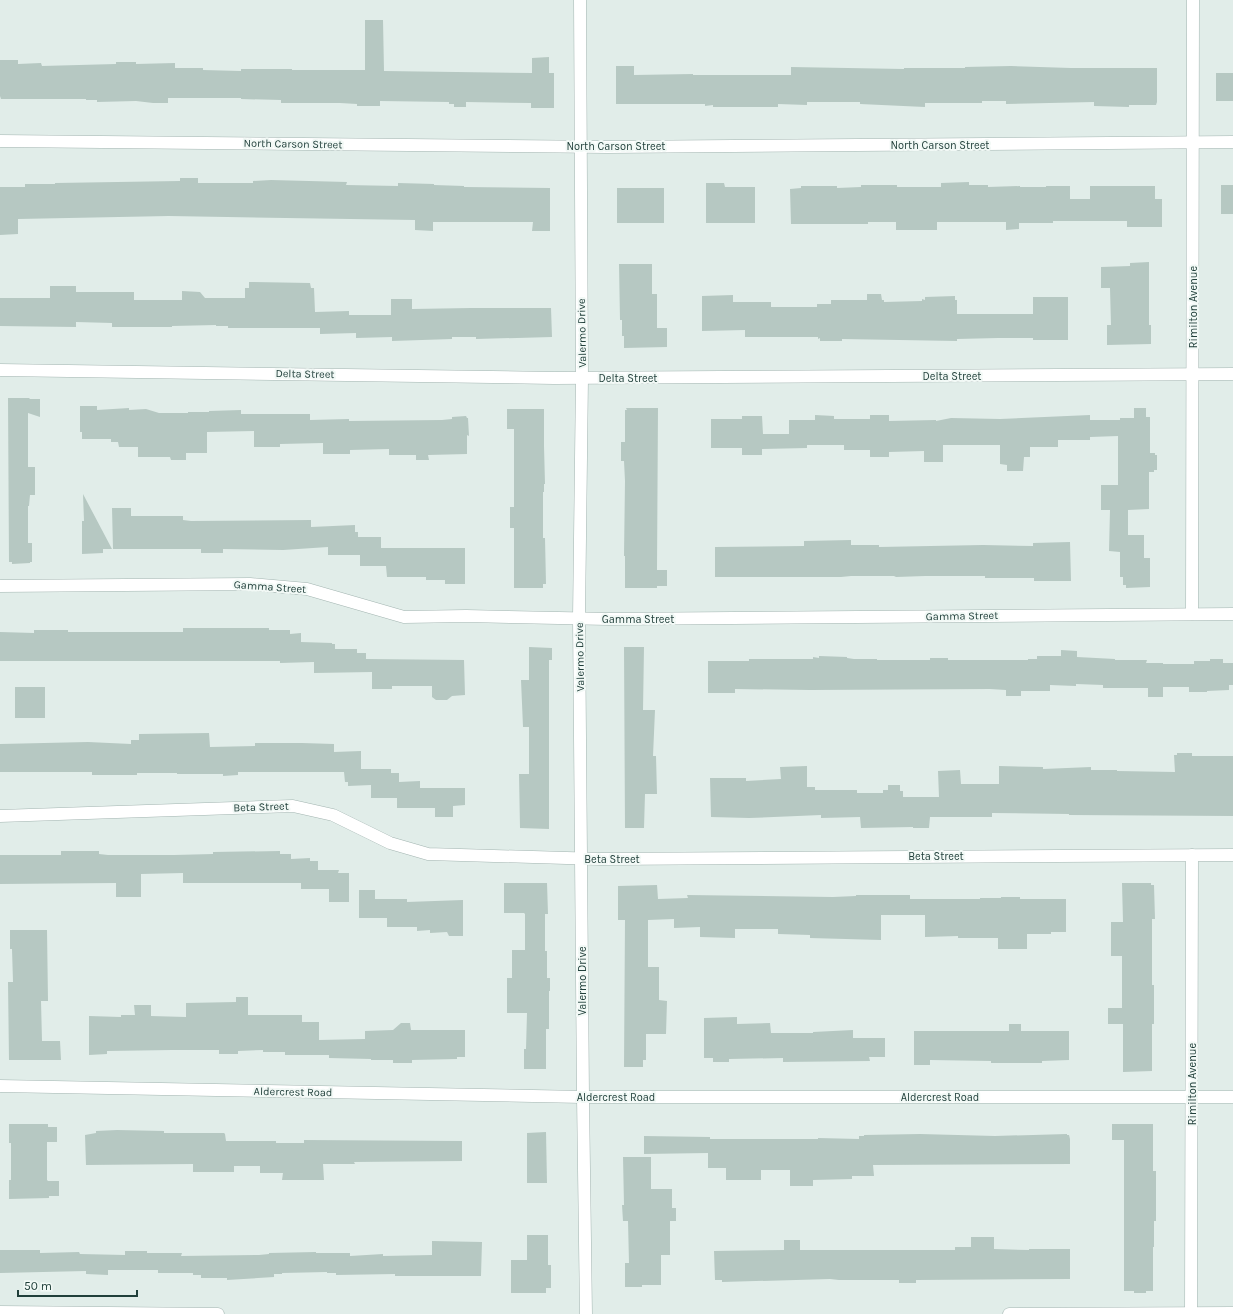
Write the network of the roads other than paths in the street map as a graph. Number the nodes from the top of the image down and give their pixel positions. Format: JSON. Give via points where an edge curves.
{"nodes":[{"id":1,"x":580,"y":0,"type":"edge"},
{"id":2,"x":1193,"y":0,"type":"edge"},
{"id":3,"x":0,"y":141,"type":"edge"},
{"id":4,"x":1233,"y":142,"type":"edge"},
{"id":5,"x":1193,"y":143,"type":"junction"},
{"id":6,"x":580,"y":146,"type":"junction"},
{"id":7,"x":0,"y":370,"type":"edge"},
{"id":8,"x":1193,"y":374,"type":"junction"},
{"id":9,"x":1233,"y":374,"type":"edge"},
{"id":10,"x":582,"y":378,"type":"junction"},
{"id":11,"x":0,"y":586,"type":"edge"},
{"id":12,"x":1192,"y":614,"type":"junction"},
{"id":13,"x":1233,"y":614,"type":"edge"},
{"id":14,"x":579,"y":618,"type":"junction"},
{"id":15,"x":0,"y":816,"type":"edge"},
{"id":16,"x":1192,"y":855,"type":"junction"},
{"id":17,"x":1233,"y":855,"type":"edge"},
{"id":18,"x":582,"y":859,"type":"junction"},
{"id":19,"x":0,"y":1086,"type":"edge"},
{"id":20,"x":583,"y":1097,"type":"junction"},
{"id":21,"x":1192,"y":1097,"type":"junction"},
{"id":22,"x":1233,"y":1097,"type":"edge"},
{"id":23,"x":0,"y":1312,"type":"edge"},
{"id":24,"x":1191,"y":1313,"type":"edge"},
{"id":25,"x":1233,"y":1313,"type":"edge"},
{"id":26,"x":218,"y":1314,"type":"edge"},
{"id":27,"x":586,"y":1314,"type":"edge"},
{"id":28,"x":1009,"y":1314,"type":"edge"}],
"edges":[{"from":1,"to":6,"type":"street","name":"Valermo Drive"},
{"from":2,"to":5,"type":"street","name":"Rimilton Avenue"},
{"from":3,"to":6,"type":"street","name":"North Carson Street"},
{"from":4,"to":5,"type":"street","name":"North Carson Street"},
{"from":5,"to":6,"type":"street","name":"North Carson Street"},
{"from":5,"to":8,"type":"street","name":"Rimilton Avenue"},
{"from":6,"to":10,"type":"street","name":"Valermo Drive"},
{"from":7,"to":10,"type":"street","name":"Delta Street"},
{"from":8,"to":9,"type":"street","name":"Delta Street"},
{"from":8,"to":10,"type":"street","name":"Delta Street"},
{"from":8,"to":12,"type":"street","name":"Rimilton Avenue"},
{"from":10,"to":14,"type":"street","name":"Valermo Drive"},
{"from":11,"to":14,"type":"street","name":"Gamma Street","via":[[250,584],[307,589],[404,617]]},
{"from":12,"to":13,"type":"street","name":"Gamma Street"},
{"from":12,"to":14,"type":"street","name":"Gamma Street"},
{"from":14,"to":18,"type":"street","name":"Valermo Drive"},
{"from":15,"to":18,"type":"street","name":"Beta Street","via":[[293,806],[333,815],[390,843],[428,854]]},
{"from":16,"to":17,"type":"street","name":"Beta Street"},
{"from":16,"to":18,"type":"street","name":"Beta Street"},
{"from":16,"to":21,"type":"street","name":"Rimilton Avenue"},
{"from":18,"to":20,"type":"street","name":"Valermo Drive"},
{"from":19,"to":20,"type":"street","name":"Aldercrest Road"},
{"from":20,"to":21,"type":"street","name":"Aldercrest Road"},
{"from":20,"to":27,"type":"street","name":"Valermo Drive"},
{"from":21,"to":22,"type":"street","name":"Aldercrest Road"},
{"from":21,"to":24,"type":"street","name":"Rimilton Avenue"},
{"from":23,"to":26,"type":"street"},
{"from":24,"to":25,"type":"street"},
{"from":24,"to":28,"type":"street"}]}
